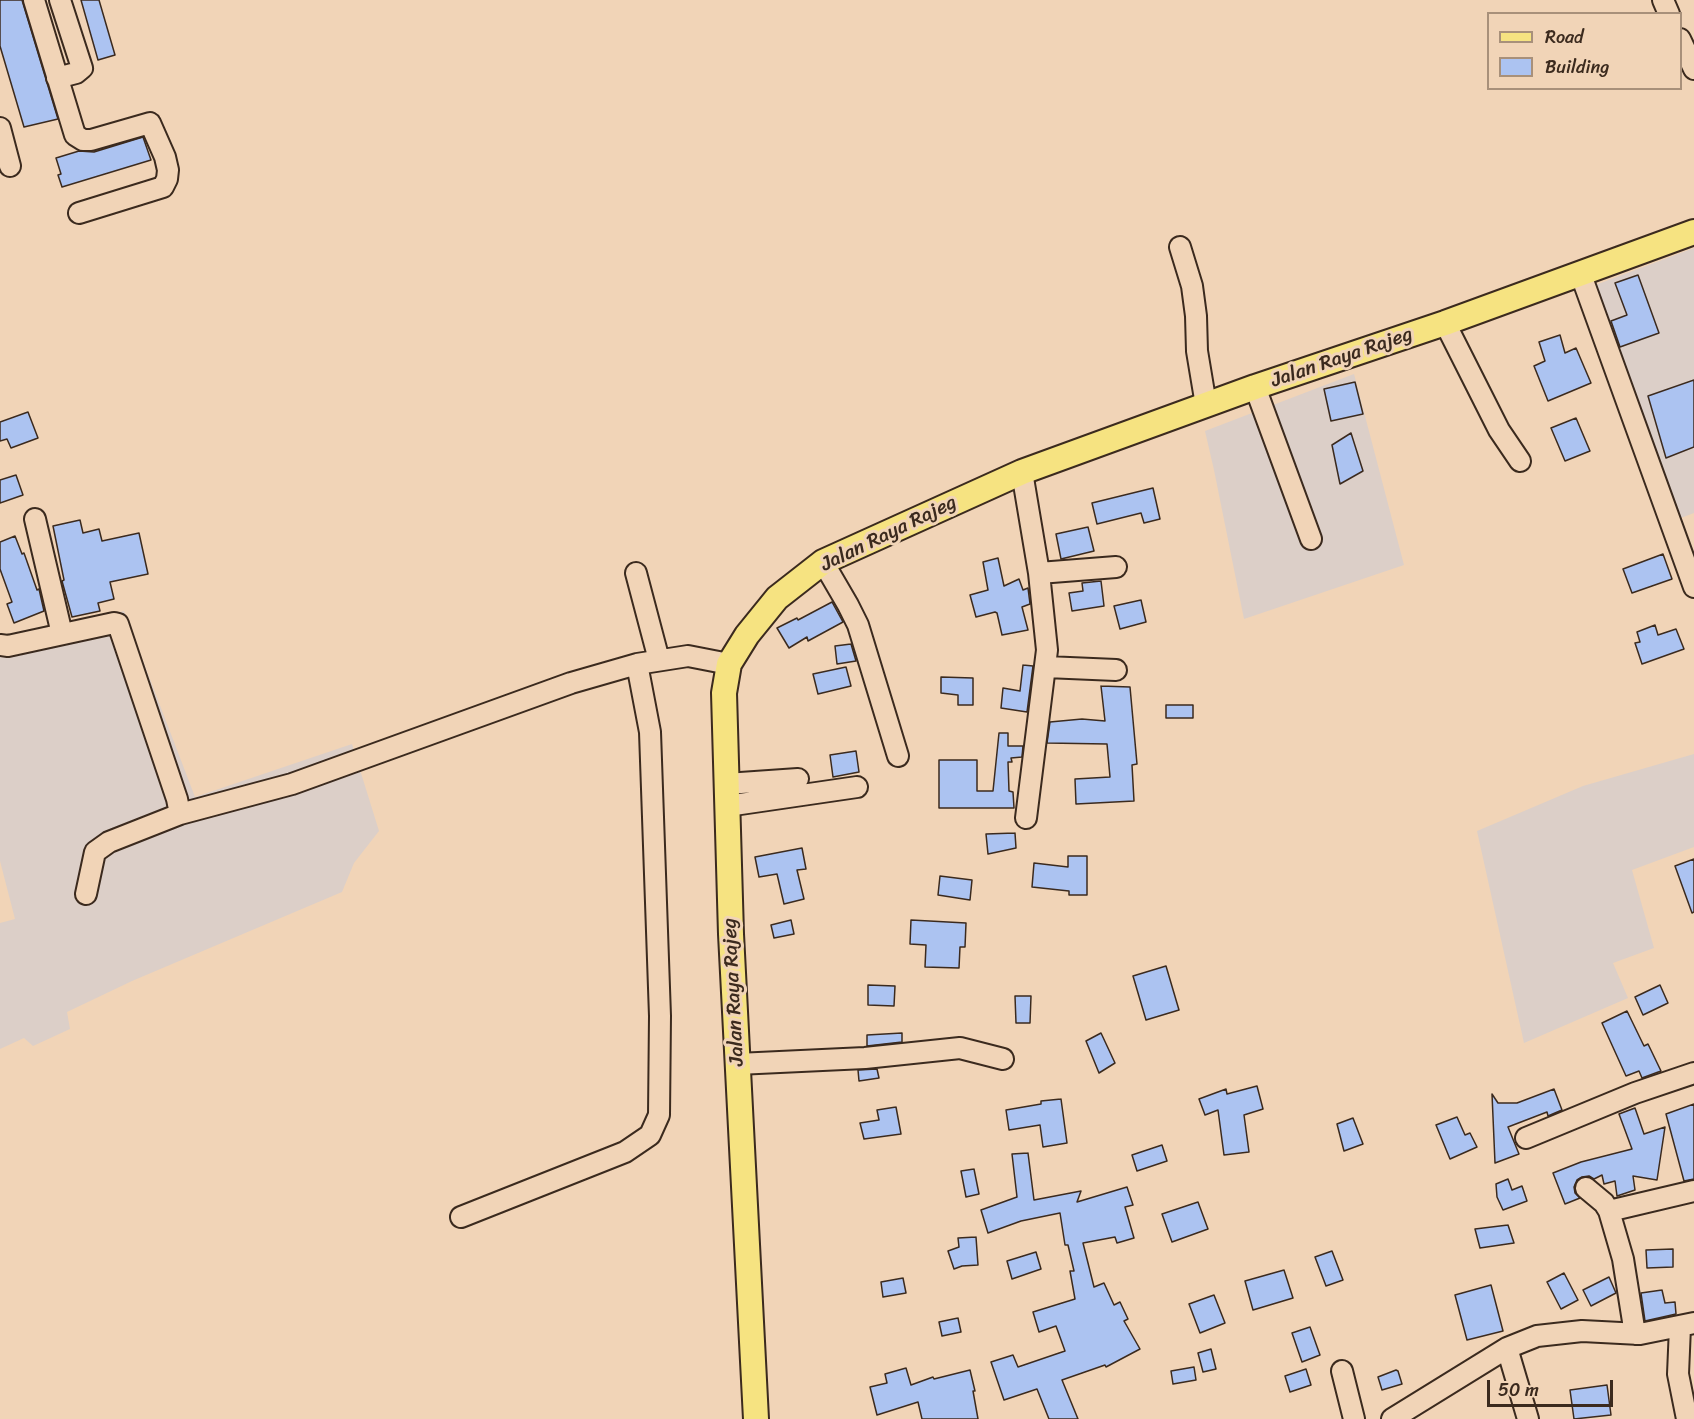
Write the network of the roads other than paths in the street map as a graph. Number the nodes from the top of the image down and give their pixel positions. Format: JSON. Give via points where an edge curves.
{"nodes":[{"id":1,"x":34,"y":0,"type":"edge"},
{"id":2,"x":60,"y":0,"type":"edge"},
{"id":3,"x":1682,"y":43,"type":"edge"},
{"id":4,"x":1694,"y":69,"type":"edge"},
{"id":5,"x":57,"y":78,"type":"junction"},
{"id":6,"x":0,"y":128,"type":"edge"},
{"id":7,"x":10,"y":166,"type":"dead end"},
{"id":8,"x":79,"y":213,"type":"dead end"},
{"id":9,"x":1694,"y":232,"type":"edge"},
{"id":10,"x":1180,"y":247,"type":"dead end"},
{"id":11,"x":1581,"y":275,"type":"junction"},
{"id":12,"x":1445,"y":324,"type":"junction"},
{"id":13,"x":1255,"y":387,"type":"junction"},
{"id":14,"x":1206,"y":405,"type":"junction"},
{"id":15,"x":1520,"y":461,"type":"dead end"},
{"id":16,"x":1022,"y":472,"type":"junction"},
{"id":17,"x":35,"y":519,"type":"dead end"},
{"id":18,"x":1311,"y":539,"type":"dead end"},
{"id":19,"x":824,"y":562,"type":"junction"},
{"id":20,"x":1116,"y":567,"type":"dead end"},
{"id":21,"x":636,"y":573,"type":"dead end"},
{"id":22,"x":1038,"y":573,"type":"junction"},
{"id":23,"x":1694,"y":587,"type":"edge"},
{"id":24,"x":62,"y":634,"type":"junction"},
{"id":25,"x":0,"y":645,"type":"edge"},
{"id":26,"x":659,"y":660,"type":"junction"},
{"id":27,"x":637,"y":664,"type":"junction"},
{"id":28,"x":729,"y":664,"type":"junction"},
{"id":29,"x":1046,"y":667,"type":"junction"},
{"id":30,"x":1116,"y":670,"type":"dead end"},
{"id":31,"x":898,"y":756,"type":"dead end"},
{"id":32,"x":798,"y":779,"type":"dead end"},
{"id":33,"x":857,"y":787,"type":"dead end"},
{"id":34,"x":727,"y":795,"type":"junction"},
{"id":35,"x":180,"y":814,"type":"junction"},
{"id":36,"x":1026,"y":818,"type":"dead end"},
{"id":37,"x":86,"y":894,"type":"dead end"},
{"id":38,"x":1004,"y":1059,"type":"dead end"},
{"id":39,"x":737,"y":1064,"type":"junction"},
{"id":40,"x":1694,"y":1073,"type":"edge"},
{"id":41,"x":1526,"y":1138,"type":"dead end"},
{"id":42,"x":1586,"y":1188,"type":"dead end"},
{"id":43,"x":1694,"y":1191,"type":"edge"},
{"id":44,"x":1609,"y":1211,"type":"junction"},
{"id":45,"x":461,"y":1217,"type":"dead end"},
{"id":46,"x":1687,"y":1325,"type":"edge"},
{"id":47,"x":1635,"y":1334,"type":"junction"},
{"id":48,"x":1507,"y":1348,"type":"junction"},
{"id":49,"x":1342,"y":1371,"type":"dead end"},
{"id":50,"x":756,"y":1419,"type":"edge"},
{"id":51,"x":1354,"y":1419,"type":"edge"},
{"id":52,"x":1392,"y":1419,"type":"edge"},
{"id":53,"x":1528,"y":1419,"type":"edge"},
{"id":54,"x":1687,"y":1419,"type":"edge"}],
"edges":[{"from":1,"to":5,"type":"street"},
{"from":2,"to":5,"type":"street","via":[[82,68]]},
{"from":3,"to":4,"type":"street"},
{"from":5,"to":8,"type":"street","via":[[75,135],[91,140],[147,115],[168,170],[163,187]]},
{"from":6,"to":7,"type":"street"},
{"from":9,"to":11,"type":"main road","name":"Jalan Raya Rajeg"},
{"from":10,"to":14,"type":"street","via":[[1192,286]]},
{"from":11,"to":12,"type":"main road","name":"Jalan Raya Rajeg"},
{"from":11,"to":23,"type":"street"},
{"from":12,"to":13,"type":"main road","name":"Jalan Raya Rajeg"},
{"from":12,"to":15,"type":"street","via":[[1499,430]]},
{"from":13,"to":14,"type":"main road","name":"Jalan Raya Rajeg"},
{"from":13,"to":18,"type":"street"},
{"from":14,"to":16,"type":"main road","name":"Jalan Raya Rajeg"},
{"from":16,"to":19,"type":"main road","name":"Jalan Raya Rajeg"},
{"from":16,"to":22,"type":"street"},
{"from":17,"to":24,"type":"street"},
{"from":19,"to":28,"type":"main road","name":"Jalan Raya Rajeg","via":[[777,598]]},
{"from":19,"to":31,"type":"street","via":[[858,625]]},
{"from":20,"to":22,"type":"street"},
{"from":21,"to":26,"type":"street"},
{"from":22,"to":29,"type":"street"},
{"from":24,"to":25,"type":"street"},
{"from":24,"to":35,"type":"street","via":[[118,624]]},
{"from":26,"to":27,"type":"street"},
{"from":26,"to":28,"type":"street","via":[[688,656]]},
{"from":27,"to":35,"type":"street","via":[[571,683],[292,784]]},
{"from":27,"to":45,"type":"street","via":[[650,732],[660,1016],[659,1115],[650,1135],[625,1152]]},
{"from":28,"to":34,"type":"main road","name":"Jalan Raya Rajeg","via":[[724,693]]},
{"from":29,"to":30,"type":"street"},
{"from":29,"to":36,"type":"street"},
{"from":32,"to":34,"type":"street"},
{"from":33,"to":34,"type":"street"},
{"from":34,"to":39,"type":"main road","name":"Jalan Raya Rajeg"},
{"from":35,"to":37,"type":"street","via":[[109,842],[94,852]]},
{"from":38,"to":39,"type":"street","via":[[960,1048],[865,1058]]},
{"from":39,"to":50,"type":"main road","name":"Jalan Raya Rajeg"},
{"from":40,"to":41,"type":"street"},
{"from":42,"to":44,"type":"street"},
{"from":43,"to":44,"type":"street"},
{"from":44,"to":47,"type":"street","via":[[1623,1259]]},
{"from":46,"to":47,"type":"street"},
{"from":46,"to":54,"type":"street","via":[[1678,1374]]},
{"from":47,"to":48,"type":"street","via":[[1571,1332],[1537,1336]]},
{"from":48,"to":52,"type":"street"},
{"from":48,"to":53,"type":"street"},
{"from":49,"to":51,"type":"street"}]}
